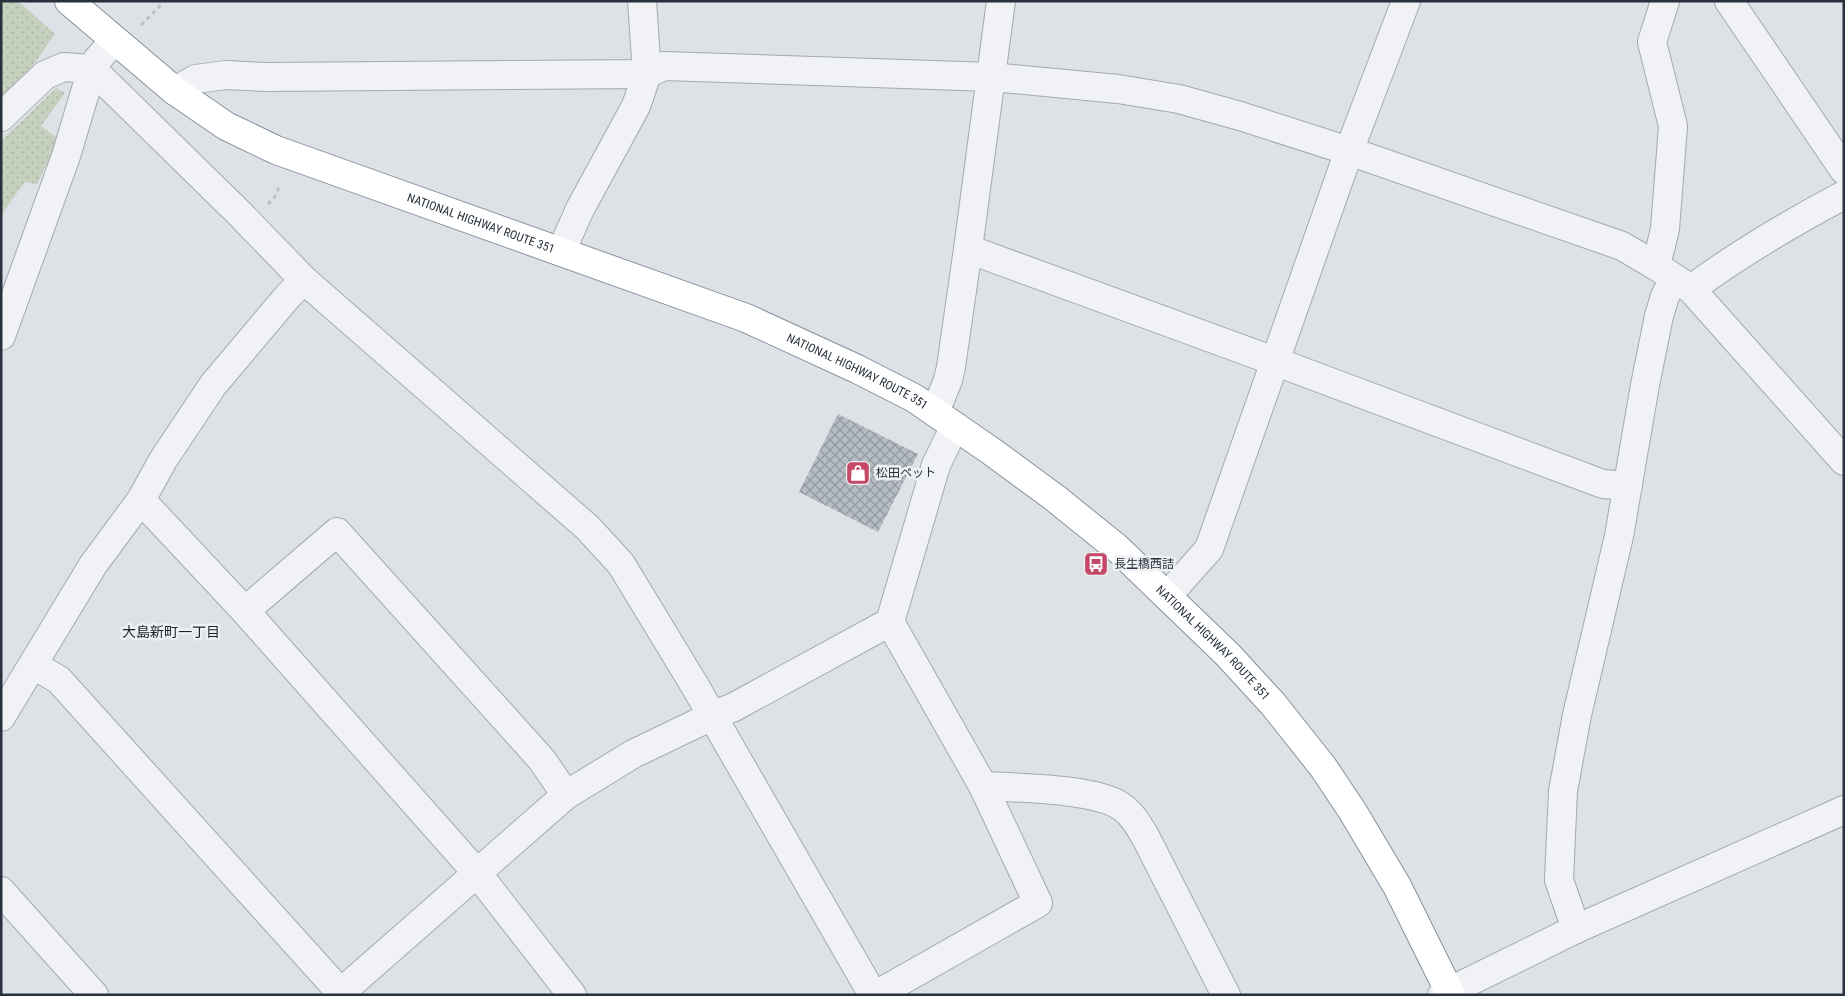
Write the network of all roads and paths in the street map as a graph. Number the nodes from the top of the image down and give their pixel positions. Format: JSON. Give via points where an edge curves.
{"nodes":[{"id":1,"x":69,"y":1,"type":"edge"},
{"id":2,"x":164,"y":1,"type":"edge"},
{"id":3,"x":642,"y":1,"type":"edge"},
{"id":4,"x":1002,"y":1,"type":"edge"},
{"id":5,"x":1406,"y":1,"type":"edge"},
{"id":6,"x":1665,"y":1,"type":"edge"},
{"id":7,"x":1729,"y":1,"type":"edge"},
{"id":8,"x":125,"y":36,"type":"junction"},
{"id":9,"x":92,"y":69,"type":"junction"},
{"id":10,"x":647,"y":74,"type":"junction"},
{"id":11,"x":992,"y":78,"type":"junction"},
{"id":12,"x":175,"y":91,"type":"junction"},
{"id":13,"x":1,"y":117,"type":"edge"},
{"id":14,"x":1349,"y":151,"type":"junction"},
{"id":15,"x":1844,"y":170,"type":"edge"},
{"id":16,"x":279,"y":188,"type":"dead end"},
{"id":17,"x":1844,"y":195,"type":"edge"},
{"id":18,"x":263,"y":209,"type":"dead end"},
{"id":19,"x":968,"y":250,"type":"junction"},
{"id":20,"x":561,"y":252,"type":"junction"},
{"id":21,"x":1674,"y":278,"type":"junction"},
{"id":22,"x":304,"y":280,"type":"junction"},
{"id":23,"x":1,"y":336,"type":"edge"},
{"id":24,"x":1274,"y":361,"type":"junction"},
{"id":25,"x":945,"y":419,"type":"junction"},
{"id":26,"x":1844,"y":461,"type":"edge"},
{"id":27,"x":1628,"y":486,"type":"junction"},
{"id":28,"x":141,"y":500,"type":"junction"},
{"id":29,"x":1168,"y":596,"type":"junction"},
{"id":30,"x":245,"y":611,"type":"junction"},
{"id":31,"x":890,"y":622,"type":"junction"},
{"id":32,"x":34,"y":665,"type":"junction"},
{"id":33,"x":712,"y":716,"type":"junction"},
{"id":34,"x":1,"y":718,"type":"edge"},
{"id":35,"x":983,"y":786,"type":"junction"},
{"id":36,"x":566,"y":795,"type":"junction"},
{"id":37,"x":1841,"y":817,"type":"edge"},
{"id":38,"x":477,"y":873,"type":"junction"},
{"id":39,"x":1,"y":891,"type":"edge"},
{"id":40,"x":1576,"y":929,"type":"junction"},
{"id":41,"x":1447,"y":993,"type":"edge"},
{"id":42,"x":341,"y":994,"type":"edge"},
{"id":43,"x":94,"y":995,"type":"edge"},
{"id":44,"x":572,"y":995,"type":"edge"},
{"id":45,"x":875,"y":995,"type":"edge"},
{"id":46,"x":1226,"y":995,"type":"edge"}],
"edges":[{"from":1,"to":8,"type":"highway","name":"NATIONAL HIGHWAY ROUTE 351"},
{"from":2,"to":8,"type":"path"},
{"from":3,"to":10,"type":"street"},
{"from":4,"to":11,"type":"street"},
{"from":5,"to":14,"type":"street"},
{"from":6,"to":21,"type":"street","via":[[1652,42],[1673,126],[1665,229]]},
{"from":7,"to":15,"type":"street"},
{"from":8,"to":9,"type":"street","via":[[98,59]]},
{"from":8,"to":12,"type":"highway","name":"NATIONAL HIGHWAY ROUTE 351"},
{"from":9,"to":13,"type":"street","via":[[64,68],[45,75]]},
{"from":9,"to":22,"type":"street"},
{"from":9,"to":23,"type":"street","via":[[66,156]]},
{"from":10,"to":11,"type":"street","via":[[664,66]]},
{"from":10,"to":12,"type":"street","via":[[266,77],[226,74],[196,79]]},
{"from":10,"to":20,"type":"street","via":[[636,106],[580,209]]},
{"from":11,"to":14,"type":"street","via":[[1118,89],[1179,100]]},
{"from":11,"to":19,"type":"street"},
{"from":12,"to":20,"type":"highway","name":"NATIONAL HIGHWAY ROUTE 351","via":[[226,126],[276,150]]},
{"from":14,"to":21,"type":"street","via":[[1622,246]]},
{"from":14,"to":24,"type":"street"},
{"from":16,"to":18,"type":"path"},
{"from":17,"to":21,"type":"street","via":[[1713,272]]},
{"from":19,"to":24,"type":"street"},
{"from":19,"to":25,"type":"street"},
{"from":20,"to":25,"type":"highway","name":"NATIONAL HIGHWAY ROUTE 351","via":[[746,318],[857,369],[914,398]]},
{"from":21,"to":26,"type":"street"},
{"from":21,"to":27,"type":"street","via":[[1659,316]]},
{"from":22,"to":28,"type":"street","via":[[213,385],[163,460]]},
{"from":22,"to":33,"type":"street","via":[[588,528],[621,564]]},
{"from":24,"to":27,"type":"street","via":[[1603,484]]},
{"from":24,"to":29,"type":"street","via":[[1208,549]]},
{"from":25,"to":29,"type":"highway","name":"NATIONAL HIGHWAY ROUTE 351","via":[[1055,498]]},
{"from":25,"to":31,"type":"street","via":[[936,465]]},
{"from":27,"to":40,"type":"street","via":[[1563,791],[1559,880]]},
{"from":28,"to":30,"type":"street"},
{"from":28,"to":32,"type":"street","via":[[93,565]]},
{"from":29,"to":41,"type":"highway","name":"NATIONAL HIGHWAY ROUTE 351","via":[[1235,662],[1324,767],[1397,886]]},
{"from":30,"to":36,"type":"street","via":[[337,532],[542,760]]},
{"from":30,"to":38,"type":"street"},
{"from":31,"to":33,"type":"street","via":[[734,708]]},
{"from":31,"to":35,"type":"street"},
{"from":32,"to":34,"type":"street"},
{"from":32,"to":42,"type":"street","via":[[59,680]]},
{"from":33,"to":36,"type":"street","via":[[633,754]]},
{"from":33,"to":45,"type":"street"},
{"from":35,"to":45,"type":"street","via":[[1038,903]]},
{"from":35,"to":46,"type":"street","via":[[1101,797],[1122,807],[1146,838]]},
{"from":36,"to":38,"type":"street"},
{"from":37,"to":40,"type":"street"},
{"from":38,"to":42,"type":"street"},
{"from":38,"to":44,"type":"street"},
{"from":39,"to":43,"type":"street"},
{"from":40,"to":41,"type":"street"}]}
